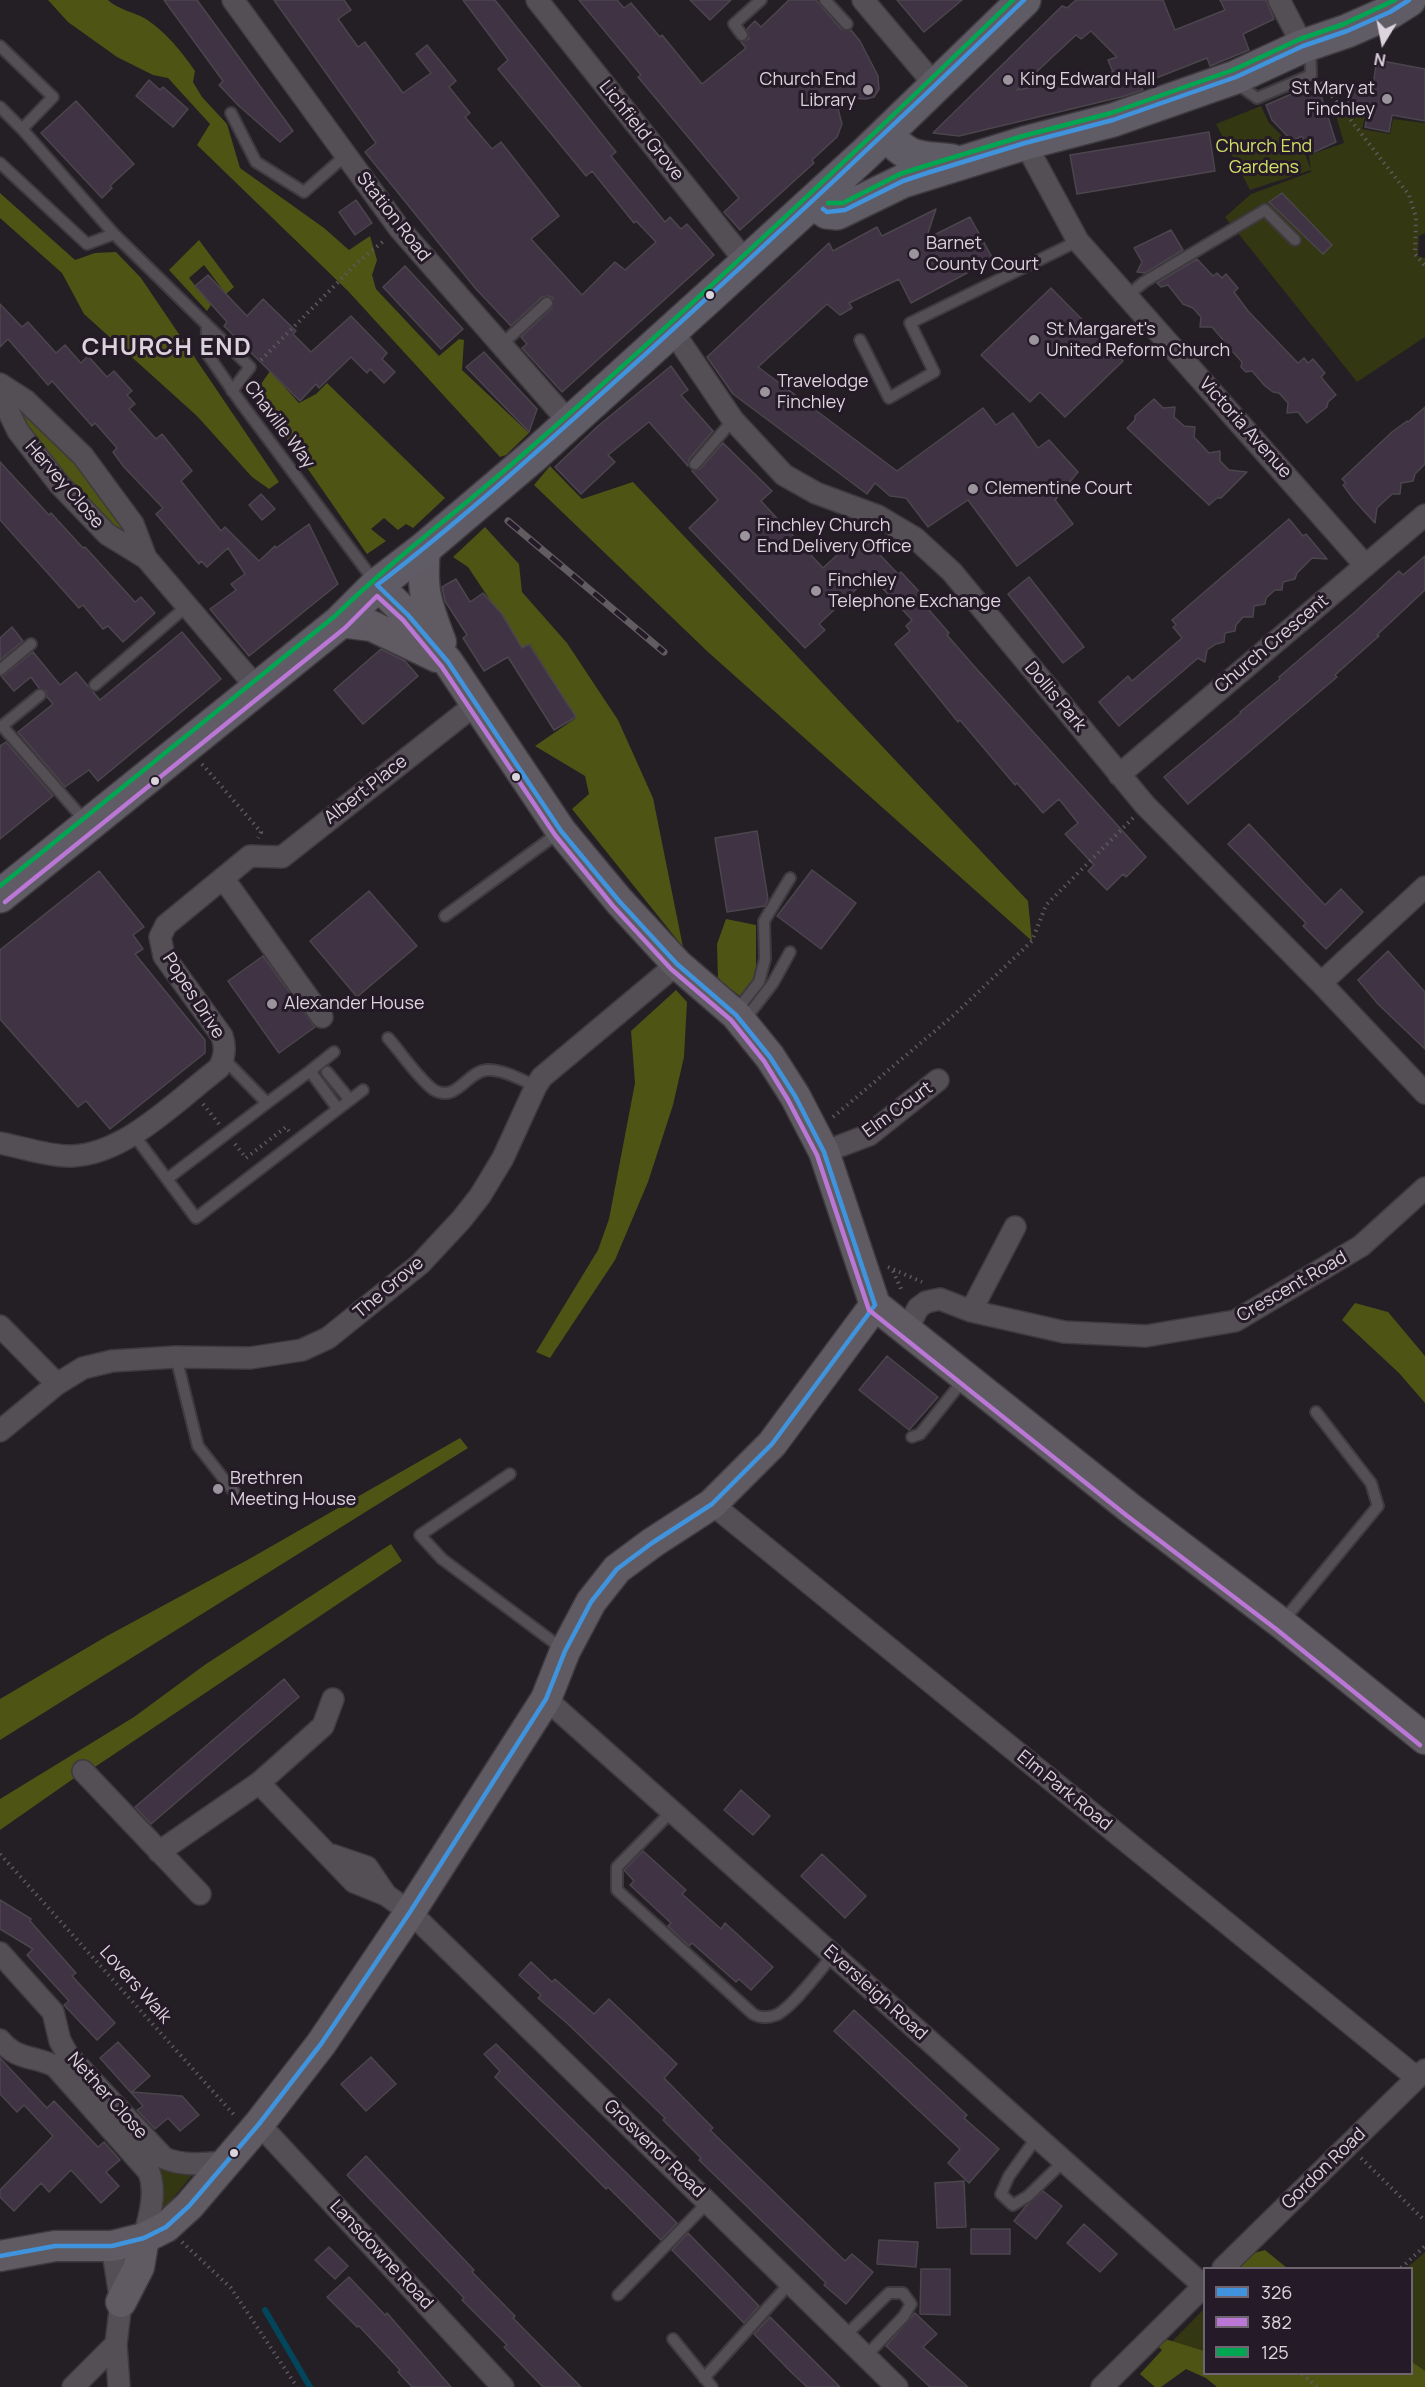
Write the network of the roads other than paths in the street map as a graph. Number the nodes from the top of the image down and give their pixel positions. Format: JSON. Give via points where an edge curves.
{"nodes":[{"id":1,"x":537,"y":0,"type":"edge"},
{"id":2,"x":761,"y":0,"type":"edge"},
{"id":3,"x":825,"y":0,"type":"edge"},
{"id":4,"x":863,"y":0,"type":"edge"},
{"id":5,"x":1024,"y":0,"type":"edge"},
{"id":6,"x":1279,"y":0,"type":"edge"},
{"id":7,"x":1409,"y":0,"type":"edge"},
{"id":8,"x":236,"y":1,"type":"edge"},
{"id":9,"x":847,"y":24,"type":"dead end"},
{"id":10,"x":742,"y":35,"type":"dead end"},
{"id":11,"x":0,"y":46,"type":"edge"},
{"id":12,"x":1308,"y":51,"type":"junction"},
{"id":13,"x":935,"y":85,"type":"junction"},
{"id":14,"x":0,"y":107,"type":"edge"},
{"id":15,"x":231,"y":113,"type":"dead end"},
{"id":16,"x":22,"y":129,"type":"junction"},
{"id":17,"x":1025,"y":143,"type":"junction"},
{"id":18,"x":875,"y":144,"type":"junction"},
{"id":19,"x":345,"y":156,"type":"junction"},
{"id":20,"x":963,"y":162,"type":"junction"},
{"id":21,"x":0,"y":163,"type":"edge"},
{"id":22,"x":903,"y":181,"type":"junction"},
{"id":23,"x":813,"y":202,"type":"junction"},
{"id":24,"x":114,"y":234,"type":"junction"},
{"id":25,"x":1295,"y":240,"type":"dead end"},
{"id":26,"x":1078,"y":241,"type":"junction"},
{"id":27,"x":746,"y":262,"type":"junction"},
{"id":28,"x":1127,"y":296,"type":"junction"},
{"id":29,"x":547,"y":303,"type":"dead end"},
{"id":30,"x":207,"y":326,"type":"junction"},
{"id":31,"x":672,"y":330,"type":"junction"},
{"id":32,"x":860,"y":340,"type":"dead end"},
{"id":33,"x":501,"y":345,"type":"junction"},
{"id":34,"x":0,"y":384,"type":"edge"},
{"id":35,"x":232,"y":391,"type":"junction"},
{"id":36,"x":0,"y":394,"type":"edge"},
{"id":37,"x":733,"y":420,"type":"junction"},
{"id":38,"x":569,"y":422,"type":"junction"},
{"id":39,"x":695,"y":464,"type":"dead end"},
{"id":40,"x":1425,"y":514,"type":"edge"},
{"id":41,"x":431,"y":543,"type":"junction"},
{"id":42,"x":146,"y":558,"type":"junction"},
{"id":43,"x":1365,"y":565,"type":"junction"},
{"id":44,"x":377,"y":585,"type":"junction"},
{"id":45,"x":187,"y":606,"type":"junction"},
{"id":46,"x":340,"y":622,"type":"junction"},
{"id":47,"x":31,"y":644,"type":"dead end"},
{"id":48,"x":448,"y":662,"type":"junction"},
{"id":49,"x":0,"y":670,"type":"edge"},
{"id":50,"x":95,"y":685,"type":"dead end"},
{"id":51,"x":258,"y":689,"type":"junction"},
{"id":52,"x":40,"y":695,"type":"dead end"},
{"id":53,"x":476,"y":704,"type":"junction"},
{"id":54,"x":1119,"y":775,"type":"junction"},
{"id":55,"x":90,"y":825,"type":"junction"},
{"id":56,"x":561,"y":831,"type":"junction"},
{"id":57,"x":250,"y":856,"type":"joint"},
{"id":58,"x":223,"y":878,"type":"junction"},
{"id":59,"x":790,"y":878,"type":"dead end"},
{"id":60,"x":1425,"y":887,"type":"edge"},
{"id":61,"x":1,"y":893,"type":"edge"},
{"id":62,"x":445,"y":916,"type":"dead end"},
{"id":63,"x":790,"y":952,"type":"dead end"},
{"id":64,"x":677,"y":964,"type":"junction"},
{"id":65,"x":1322,"y":983,"type":"junction"},
{"id":66,"x":322,"y":1017,"type":"dead end"},
{"id":67,"x":738,"y":1017,"type":"junction"},
{"id":68,"x":388,"y":1038,"type":"dead end"},
{"id":69,"x":334,"y":1052,"type":"dead end"},
{"id":70,"x":224,"y":1059,"type":"junction"},
{"id":71,"x":310,"y":1071,"type":"junction"},
{"id":72,"x":327,"y":1072,"type":"dead end"},
{"id":73,"x":938,"y":1080,"type":"dead end"},
{"id":74,"x":536,"y":1086,"type":"junction"},
{"id":75,"x":363,"y":1090,"type":"dead end"},
{"id":76,"x":1425,"y":1093,"type":"edge"},
{"id":77,"x":350,"y":1100,"type":"junction"},
{"id":78,"x":267,"y":1103,"type":"junction"},
{"id":79,"x":338,"y":1109,"type":"junction"},
{"id":80,"x":134,"y":1135,"type":"junction"},
{"id":81,"x":0,"y":1143,"type":"edge"},
{"id":82,"x":819,"y":1143,"type":"junction"},
{"id":83,"x":167,"y":1179,"type":"junction"},
{"id":84,"x":1425,"y":1188,"type":"edge"},
{"id":85,"x":1015,"y":1227,"type":"dead end"},
{"id":86,"x":875,"y":1305,"type":"junction"},
{"id":87,"x":971,"y":1311,"type":"junction"},
{"id":88,"x":0,"y":1326,"type":"edge"},
{"id":89,"x":906,"y":1332,"type":"junction"},
{"id":90,"x":176,"y":1357,"type":"junction"},
{"id":91,"x":965,"y":1377,"type":"junction"},
{"id":92,"x":57,"y":1384,"type":"junction"},
{"id":93,"x":1316,"y":1412,"type":"dead end"},
{"id":94,"x":0,"y":1431,"type":"edge"},
{"id":95,"x":912,"y":1437,"type":"dead end"},
{"id":96,"x":510,"y":1474,"type":"dead end"},
{"id":97,"x":238,"y":1497,"type":"dead end"},
{"id":98,"x":712,"y":1504,"type":"junction"},
{"id":99,"x":1281,"y":1623,"type":"junction"},
{"id":100,"x":565,"y":1651,"type":"junction"},
{"id":101,"x":333,"y":1699,"type":"dead end"},
{"id":102,"x":546,"y":1699,"type":"junction"},
{"id":103,"x":1425,"y":1739,"type":"edge"},
{"id":104,"x":83,"y":1772,"type":"dead end"},
{"id":105,"x":259,"y":1783,"type":"junction"},
{"id":106,"x":672,"y":1811,"type":"junction"},
{"id":107,"x":159,"y":1852,"type":"junction"},
{"id":108,"x":200,"y":1894,"type":"dead end"},
{"id":109,"x":410,"y":1912,"type":"junction"},
{"id":110,"x":0,"y":1953,"type":"edge"},
{"id":111,"x":833,"y":1955,"type":"junction"},
{"id":112,"x":0,"y":2040,"type":"edge"},
{"id":113,"x":1421,"y":2074,"type":"edge"},
{"id":114,"x":255,"y":2128,"type":"junction"},
{"id":115,"x":1037,"y":2137,"type":"junction"},
{"id":116,"x":1064,"y":2161,"type":"junction"},
{"id":117,"x":225,"y":2162,"type":"junction"},
{"id":118,"x":708,"y":2202,"type":"junction"},
{"id":119,"x":155,"y":2232,"type":"junction"},
{"id":120,"x":112,"y":2246,"type":"junction"},
{"id":121,"x":0,"y":2256,"type":"edge"},
{"id":122,"x":1224,"y":2267,"type":"edge"},
{"id":123,"x":790,"y":2283,"type":"junction"},
{"id":124,"x":1203,"y":2285,"type":"edge"},
{"id":125,"x":1203,"y":2287,"type":"edge"},
{"id":126,"x":618,"y":2295,"type":"dead end"},
{"id":127,"x":121,"y":2302,"type":"junction"},
{"id":128,"x":845,"y":2336,"type":"junction"},
{"id":129,"x":673,"y":2339,"type":"dead end"},
{"id":130,"x":116,"y":2344,"type":"junction"},
{"id":131,"x":866,"y":2356,"type":"junction"},
{"id":132,"x":704,"y":2378,"type":"junction"},
{"id":133,"x":73,"y":2387,"type":"edge"},
{"id":134,"x":118,"y":2387,"type":"edge"},
{"id":135,"x":503,"y":2387,"type":"edge"},
{"id":136,"x":712,"y":2387,"type":"edge"},
{"id":137,"x":897,"y":2387,"type":"edge"},
{"id":138,"x":1102,"y":2387,"type":"edge"}],
"edges":[{"from":1,"to":27,"type":"street","name":"Lichfield Grove"},
{"from":2,"to":10,"type":"lane","via":[[734,24]]},
{"from":3,"to":9,"type":"lane"},
{"from":4,"to":13,"type":"street"},
{"from":5,"to":13,"type":"main road"},
{"from":6,"to":12,"type":"street"},
{"from":7,"to":12,"type":"main road"},
{"from":8,"to":19,"type":"street","name":"Station Road"},
{"from":11,"to":16,"type":"lane","via":[[52,97]]},
{"from":12,"to":17,"type":"main road","via":[[1113,120]]},
{"from":13,"to":18,"type":"main road"},
{"from":14,"to":16,"type":"lane"},
{"from":15,"to":19,"type":"lane","via":[[256,162],[304,192]]},
{"from":16,"to":24,"type":"lane"},
{"from":17,"to":20,"type":"main road"},
{"from":17,"to":26,"type":"street","name":"Victoria Avenue"},
{"from":18,"to":20,"type":"main road","via":[[909,156]]},
{"from":18,"to":22,"type":"main road"},
{"from":18,"to":23,"type":"main road"},
{"from":19,"to":33,"type":"street","name":"Station Road","via":[[399,228]]},
{"from":20,"to":22,"type":"main road"},
{"from":21,"to":24,"type":"lane","via":[[87,244]]},
{"from":22,"to":23,"type":"main road","via":[[837,213],[827,212]]},
{"from":23,"to":27,"type":"main road"},
{"from":24,"to":30,"type":"lane"},
{"from":25,"to":28,"type":"lane","via":[[1265,210]]},
{"from":26,"to":28,"type":"street","name":"Victoria Avenue"},
{"from":26,"to":32,"type":"lane","via":[[910,323],[934,372],[889,398]]},
{"from":27,"to":31,"type":"main road"},
{"from":28,"to":43,"type":"street","name":"Victoria Avenue"},
{"from":29,"to":33,"type":"lane"},
{"from":30,"to":35,"type":"lane","name":"Chaville Way","via":[[206,352]]},
{"from":30,"to":35,"type":"lane","via":[[250,367]]},
{"from":31,"to":37,"type":"street","name":"Dollis Park"},
{"from":31,"to":38,"type":"main road"},
{"from":33,"to":38,"type":"street","name":"Station Road"},
{"from":34,"to":42,"type":"street","name":"Hervey Close","via":[[25,400],[83,456],[133,524]]},
{"from":35,"to":44,"type":"lane","name":"Chaville Way"},
{"from":36,"to":42,"type":"street","name":"Hervey Close","via":[[18,431],[59,484],[107,534]]},
{"from":37,"to":39,"type":"lane"},
{"from":37,"to":54,"type":"street","name":"Dollis Park","via":[[784,475],[816,493],[878,516],[923,545],[952,572]]},
{"from":38,"to":41,"type":"main road"},
{"from":40,"to":43,"type":"street","name":"Church Crescent"},
{"from":41,"to":44,"type":"main road"},
{"from":41,"to":48,"type":"main road","via":[[423,579],[424,594]]},
{"from":42,"to":45,"type":"street","name":"Hervey Close"},
{"from":43,"to":54,"type":"street","name":"Church Crescent"},
{"from":44,"to":46,"type":"main road"},
{"from":44,"to":48,"type":"main road"},
{"from":45,"to":50,"type":"lane"},
{"from":45,"to":51,"type":"street","name":"Hervey Close"},
{"from":46,"to":48,"type":"main road","via":[[372,626]]},
{"from":46,"to":51,"type":"main road"},
{"from":47,"to":49,"type":"lane"},
{"from":48,"to":53,"type":"main road"},
{"from":51,"to":55,"type":"main road"},
{"from":52,"to":55,"type":"lane","via":[[2,726]]},
{"from":53,"to":56,"type":"main road"},
{"from":53,"to":57,"type":"street","name":"Albert Place","via":[[282,856]]},
{"from":54,"to":65,"type":"street","name":"Dollis Park"},
{"from":55,"to":61,"type":"main road"},
{"from":56,"to":62,"type":"lane"},
{"from":56,"to":64,"type":"main road"},
{"from":57,"to":58,"type":"street","name":"Popes Drive"},
{"from":58,"to":66,"type":"street"},
{"from":58,"to":70,"type":"street","name":"Popes Drive","via":[[166,925],[160,937],[164,956],[222,1036]]},
{"from":59,"to":67,"type":"lane","via":[[764,921],[765,959],[759,982]]},
{"from":60,"to":65,"type":"street"},
{"from":63,"to":67,"type":"lane","via":[[773,983]]},
{"from":64,"to":67,"type":"main road"},
{"from":64,"to":74,"type":"street","name":"The Grove"},
{"from":65,"to":76,"type":"street","name":"Dollis Park"},
{"from":67,"to":82,"type":"main road","via":[[770,1057]]},
{"from":68,"to":74,"type":"lane","via":[[430,1087],[440,1092],[452,1092],[473,1076],[490,1070]]},
{"from":69,"to":71,"type":"lane"},
{"from":70,"to":78,"type":"lane"},
{"from":70,"to":80,"type":"street","name":"Popes Drive","via":[[219,1068]]},
{"from":71,"to":78,"type":"lane"},
{"from":71,"to":79,"type":"lane"},
{"from":72,"to":77,"type":"lane"},
{"from":73,"to":82,"type":"street","name":"Elm Court","via":[[869,1135]]},
{"from":74,"to":90,"type":"street","name":"The Grove","via":[[480,1196],[420,1264],[356,1317],[328,1338],[302,1350],[250,1358]]},
{"from":75,"to":77,"type":"lane"},
{"from":77,"to":79,"type":"lane"},
{"from":78,"to":83,"type":"lane"},
{"from":79,"to":83,"type":"lane","via":[[196,1218]]},
{"from":80,"to":81,"type":"street","name":"Popes Drive","via":[[96,1154],[69,1156]]},
{"from":80,"to":83,"type":"lane"},
{"from":82,"to":86,"type":"main road"},
{"from":84,"to":87,"type":"street","name":"Crescent Road","via":[[1361,1246],[1235,1321],[1146,1336],[1064,1332]]},
{"from":85,"to":87,"type":"street"},
{"from":86,"to":89,"type":"main road"},
{"from":86,"to":98,"type":"main road","via":[[772,1444]]},
{"from":87,"to":89,"type":"street","name":"Crescent Road","via":[[940,1299],[926,1302],[918,1308]]},
{"from":88,"to":92,"type":"street"},
{"from":89,"to":91,"type":"main road"},
{"from":90,"to":92,"type":"street","name":"The Grove","via":[[112,1361],[83,1368]]},
{"from":90,"to":97,"type":"lane","via":[[198,1446]]},
{"from":91,"to":95,"type":"lane","via":[[920,1434]]},
{"from":91,"to":99,"type":"main road"},
{"from":92,"to":94,"type":"street","name":"The Grove"},
{"from":93,"to":99,"type":"lane","via":[[1371,1483],[1378,1506]]},
{"from":96,"to":100,"type":"lane","via":[[420,1535],[442,1559]]},
{"from":98,"to":100,"type":"main road","via":[[618,1569],[591,1602]]},
{"from":98,"to":113,"type":"street","name":"Elm Park Road"},
{"from":99,"to":103,"type":"main road"},
{"from":100,"to":102,"type":"main road"},
{"from":101,"to":105,"type":"street","via":[[324,1726]]},
{"from":102,"to":106,"type":"street","name":"Eversleigh Road"},
{"from":102,"to":109,"type":"main road"},
{"from":104,"to":107,"type":"street"},
{"from":105,"to":107,"type":"street"},
{"from":105,"to":109,"type":"street","name":"Grosvenor Road","via":[[354,1882],[386,1895]]},
{"from":106,"to":111,"type":"street","name":"Eversleigh Road"},
{"from":106,"to":111,"type":"lane","via":[[617,1868],[617,1890],[753,2014],[760,2018],[784,2011]]},
{"from":107,"to":108,"type":"street"},
{"from":109,"to":114,"type":"main road","via":[[321,2044]]},
{"from":109,"to":118,"type":"street","name":"Grosvenor Road"},
{"from":110,"to":117,"type":"street","name":"Nether Close","via":[[53,2012],[68,2055],[164,2158],[201,2164]]},
{"from":111,"to":115,"type":"street","name":"Eversleigh Road"},
{"from":112,"to":119,"type":"street","name":"Nether Close","via":[[19,2056],[55,2066],[149,2172]]},
{"from":113,"to":122,"type":"street","name":"Gordon Road"},
{"from":114,"to":117,"type":"main road"},
{"from":114,"to":135,"type":"street","name":"Lansdowne Road"},
{"from":115,"to":116,"type":"street","name":"Eversleigh Road"},
{"from":115,"to":116,"type":"lane","via":[[1009,2175],[1001,2194],[1013,2205]]},
{"from":116,"to":124,"type":"street","name":"Eversleigh Road"},
{"from":117,"to":119,"type":"main road","via":[[189,2206]]},
{"from":118,"to":123,"type":"street","name":"Grosvenor Road"},
{"from":118,"to":126,"type":"lane"},
{"from":119,"to":120,"type":"main road"},
{"from":119,"to":127,"type":"main road"},
{"from":120,"to":121,"type":"main road","via":[[55,2246]]},
{"from":120,"to":127,"type":"street"},
{"from":123,"to":128,"type":"street","name":"Grosvenor Road"},
{"from":123,"to":132,"type":"lane"},
{"from":125,"to":138,"type":"street"},
{"from":127,"to":130,"type":"street"},
{"from":128,"to":131,"type":"street","name":"Grosvenor Road"},
{"from":128,"to":131,"type":"lane","via":[[889,2293],[903,2293],[912,2304]]},
{"from":129,"to":132,"type":"lane"},
{"from":130,"to":133,"type":"street"},
{"from":130,"to":134,"type":"street"},
{"from":131,"to":137,"type":"street","name":"Grosvenor Road"},
{"from":132,"to":136,"type":"lane"}]}
